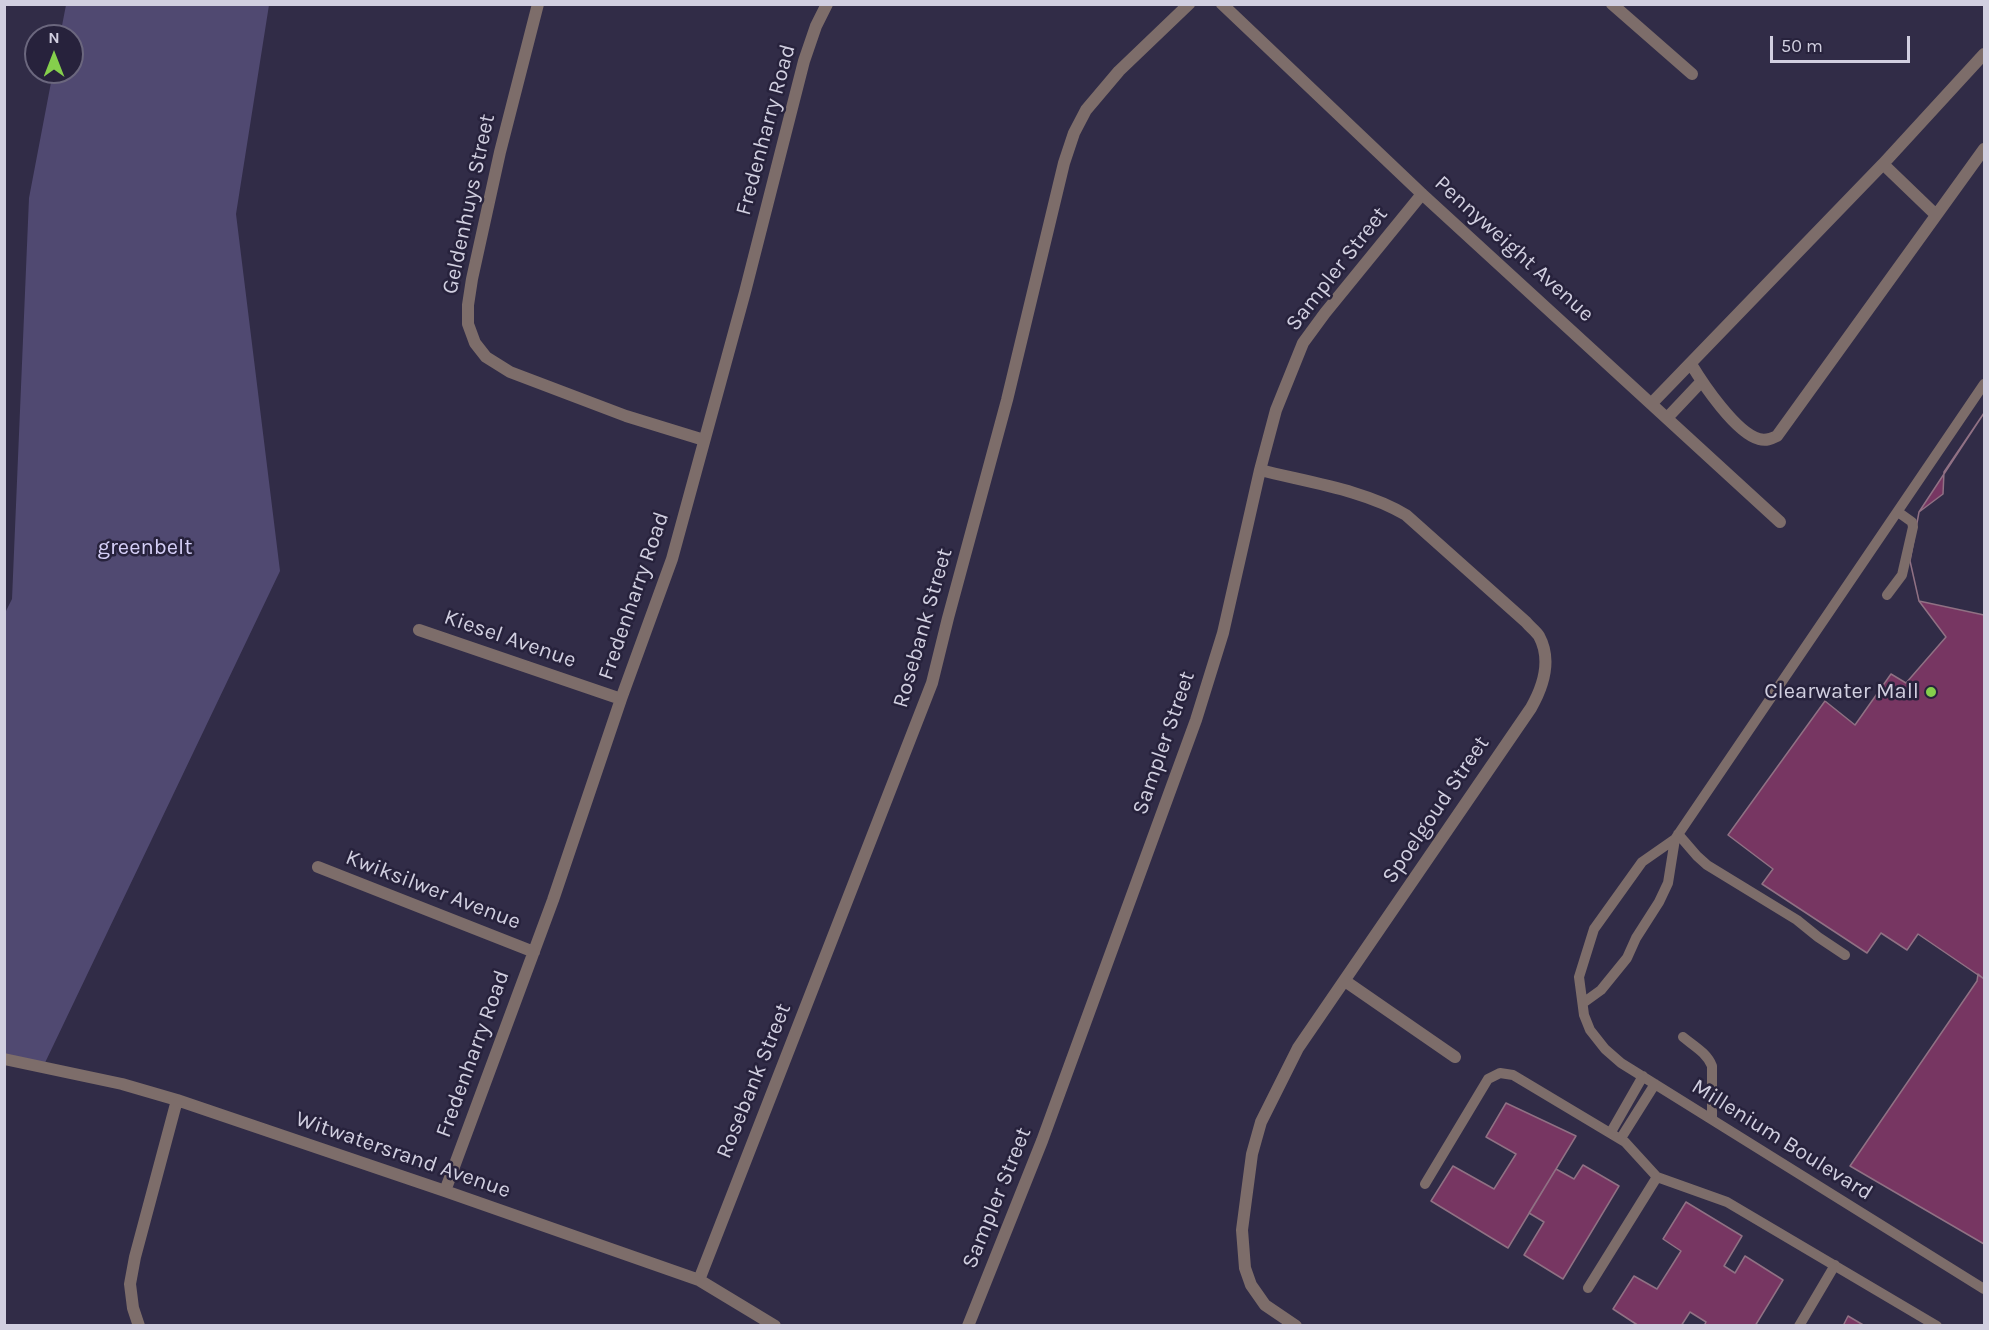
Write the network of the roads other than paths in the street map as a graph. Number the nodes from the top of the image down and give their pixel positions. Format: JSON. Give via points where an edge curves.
{"nodes":[{"id":1,"x":538,"y":4,"type":"edge"},
{"id":2,"x":827,"y":4,"type":"edge"},
{"id":3,"x":1189,"y":4,"type":"edge"},
{"id":4,"x":1222,"y":4,"type":"edge"},
{"id":5,"x":1612,"y":4,"type":"edge"},
{"id":6,"x":1984,"y":54,"type":"edge"},
{"id":7,"x":1692,"y":74,"type":"dead end"},
{"id":8,"x":1984,"y":149,"type":"edge"},
{"id":9,"x":1883,"y":165,"type":"junction"},
{"id":10,"x":1422,"y":194,"type":"junction"},
{"id":11,"x":1936,"y":215,"type":"junction"},
{"id":12,"x":1691,"y":364,"type":"junction"},
{"id":13,"x":1701,"y":382,"type":"junction"},
{"id":14,"x":1984,"y":384,"type":"edge"},
{"id":15,"x":1651,"y":404,"type":"junction"},
{"id":16,"x":1667,"y":418,"type":"junction"},
{"id":17,"x":704,"y":440,"type":"junction"},
{"id":18,"x":1260,"y":470,"type":"junction"},
{"id":19,"x":1898,"y":512,"type":"junction"},
{"id":20,"x":1780,"y":522,"type":"dead end"},
{"id":21,"x":1887,"y":595,"type":"dead end"},
{"id":22,"x":418,"y":630,"type":"dead end"},
{"id":23,"x":621,"y":699,"type":"junction"},
{"id":24,"x":1677,"y":836,"type":"junction"},
{"id":25,"x":318,"y":867,"type":"dead end"},
{"id":26,"x":534,"y":952,"type":"junction"},
{"id":27,"x":1845,"y":955,"type":"dead end"},
{"id":28,"x":1345,"y":981,"type":"junction"},
{"id":29,"x":1583,"y":1004,"type":"junction"},
{"id":30,"x":1683,"y":1037,"type":"dead end"},
{"id":31,"x":1455,"y":1057,"type":"dead end"},
{"id":32,"x":4,"y":1059,"type":"edge"},
{"id":33,"x":1643,"y":1076,"type":"junction"},
{"id":34,"x":1655,"y":1084,"type":"junction"},
{"id":35,"x":177,"y":1100,"type":"junction"},
{"id":36,"x":1712,"y":1118,"type":"junction"},
{"id":37,"x":1611,"y":1132,"type":"junction"},
{"id":38,"x":1621,"y":1138,"type":"junction"},
{"id":39,"x":1657,"y":1177,"type":"junction"},
{"id":40,"x":1425,"y":1184,"type":"dead end"},
{"id":41,"x":445,"y":1191,"type":"junction"},
{"id":42,"x":1835,"y":1265,"type":"junction"},
{"id":43,"x":699,"y":1280,"type":"junction"},
{"id":44,"x":1588,"y":1288,"type":"dead end"},
{"id":45,"x":1984,"y":1289,"type":"edge"},
{"id":46,"x":139,"y":1326,"type":"edge"},
{"id":47,"x":775,"y":1326,"type":"edge"},
{"id":48,"x":968,"y":1326,"type":"edge"},
{"id":49,"x":1296,"y":1326,"type":"edge"},
{"id":50,"x":1799,"y":1326,"type":"edge"},
{"id":51,"x":1937,"y":1326,"type":"edge"}],
"edges":[{"from":1,"to":17,"type":"street","name":"Geldenhuys Street","via":[[472,279],[468,324],[475,343],[486,357],[510,372],[626,416]]},
{"from":2,"to":17,"type":"street","name":"Fredenharry Road","via":[[804,61]]},
{"from":3,"to":43,"type":"street","name":"Rosebank Street","via":[[1119,71],[1086,110],[1074,133],[932,683]]},
{"from":4,"to":10,"type":"street","name":"Pennyweight Avenue"},
{"from":5,"to":7,"type":"street"},
{"from":6,"to":9,"type":"street"},
{"from":8,"to":11,"type":"street"},
{"from":9,"to":11,"type":"street"},
{"from":9,"to":12,"type":"street"},
{"from":10,"to":15,"type":"street","name":"Pennyweight Avenue"},
{"from":10,"to":18,"type":"street","name":"Sampler Street","via":[[1303,343],[1276,410]]},
{"from":11,"to":13,"type":"street","via":[[1777,436],[1762,440],[1747,432]]},
{"from":12,"to":13,"type":"street"},
{"from":12,"to":15,"type":"street"},
{"from":13,"to":16,"type":"street"},
{"from":14,"to":19,"type":"lane"},
{"from":15,"to":16,"type":"street","name":"Pennyweight Avenue"},
{"from":16,"to":20,"type":"street","name":"Pennyweight Avenue"},
{"from":17,"to":23,"type":"street","name":"Fredenharry Road","via":[[672,559]]},
{"from":18,"to":28,"type":"street","name":"Spoelgoud Street","via":[[1368,497],[1406,515],[1526,622],[1539,636],[1545,656],[1543,682],[1531,708]]},
{"from":18,"to":48,"type":"street","name":"Sampler Street","via":[[1223,633],[1197,720],[1042,1141]]},
{"from":19,"to":21,"type":"lane","via":[[1913,527],[1902,575]]},
{"from":19,"to":24,"type":"lane"},
{"from":22,"to":23,"type":"street","name":"Kiesel Avenue"},
{"from":23,"to":26,"type":"street","name":"Fredenharry Road"},
{"from":24,"to":27,"type":"lane","via":[[1707,865],[1797,920]]},
{"from":24,"to":29,"type":"lane","via":[[1668,883],[1659,902],[1627,958],[1601,990]]},
{"from":24,"to":29,"type":"lane","name":"Millenium Boulevard","via":[[1642,862],[1594,929],[1579,977]]},
{"from":25,"to":26,"type":"street","name":"Kwiksilwer Avenue"},
{"from":26,"to":41,"type":"street","name":"Fredenharry Road"},
{"from":28,"to":31,"type":"street"},
{"from":28,"to":49,"type":"street","name":"Spoelgoud Street","via":[[1298,1048],[1261,1122],[1252,1154],[1242,1230],[1245,1268],[1265,1305]]},
{"from":29,"to":33,"type":"lane","name":"Millenium Boulevard","via":[[1590,1030],[1605,1048]]},
{"from":30,"to":36,"type":"lane","via":[[1712,1066]]},
{"from":32,"to":35,"type":"street","name":"Witwatersrand Avenue"},
{"from":33,"to":34,"type":"lane","name":"Millenium Boulevard"},
{"from":33,"to":37,"type":"lane"},
{"from":34,"to":36,"type":"lane","name":"Millenium Boulevard"},
{"from":34,"to":38,"type":"lane"},
{"from":35,"to":41,"type":"street","name":"Witwatersrand Avenue"},
{"from":35,"to":46,"type":"street","via":[[130,1284]]},
{"from":36,"to":45,"type":"lane","name":"Millenium Boulevard"},
{"from":37,"to":38,"type":"lane"},
{"from":37,"to":40,"type":"lane","via":[[1519,1077],[1500,1073],[1488,1079]]},
{"from":38,"to":39,"type":"lane"},
{"from":39,"to":42,"type":"lane","via":[[1727,1202]]},
{"from":39,"to":44,"type":"lane"},
{"from":41,"to":43,"type":"street","name":"Witwatersrand Avenue"},
{"from":42,"to":50,"type":"lane"},
{"from":42,"to":51,"type":"lane"},
{"from":43,"to":47,"type":"street","name":"Witwatersrand Avenue"}]}
